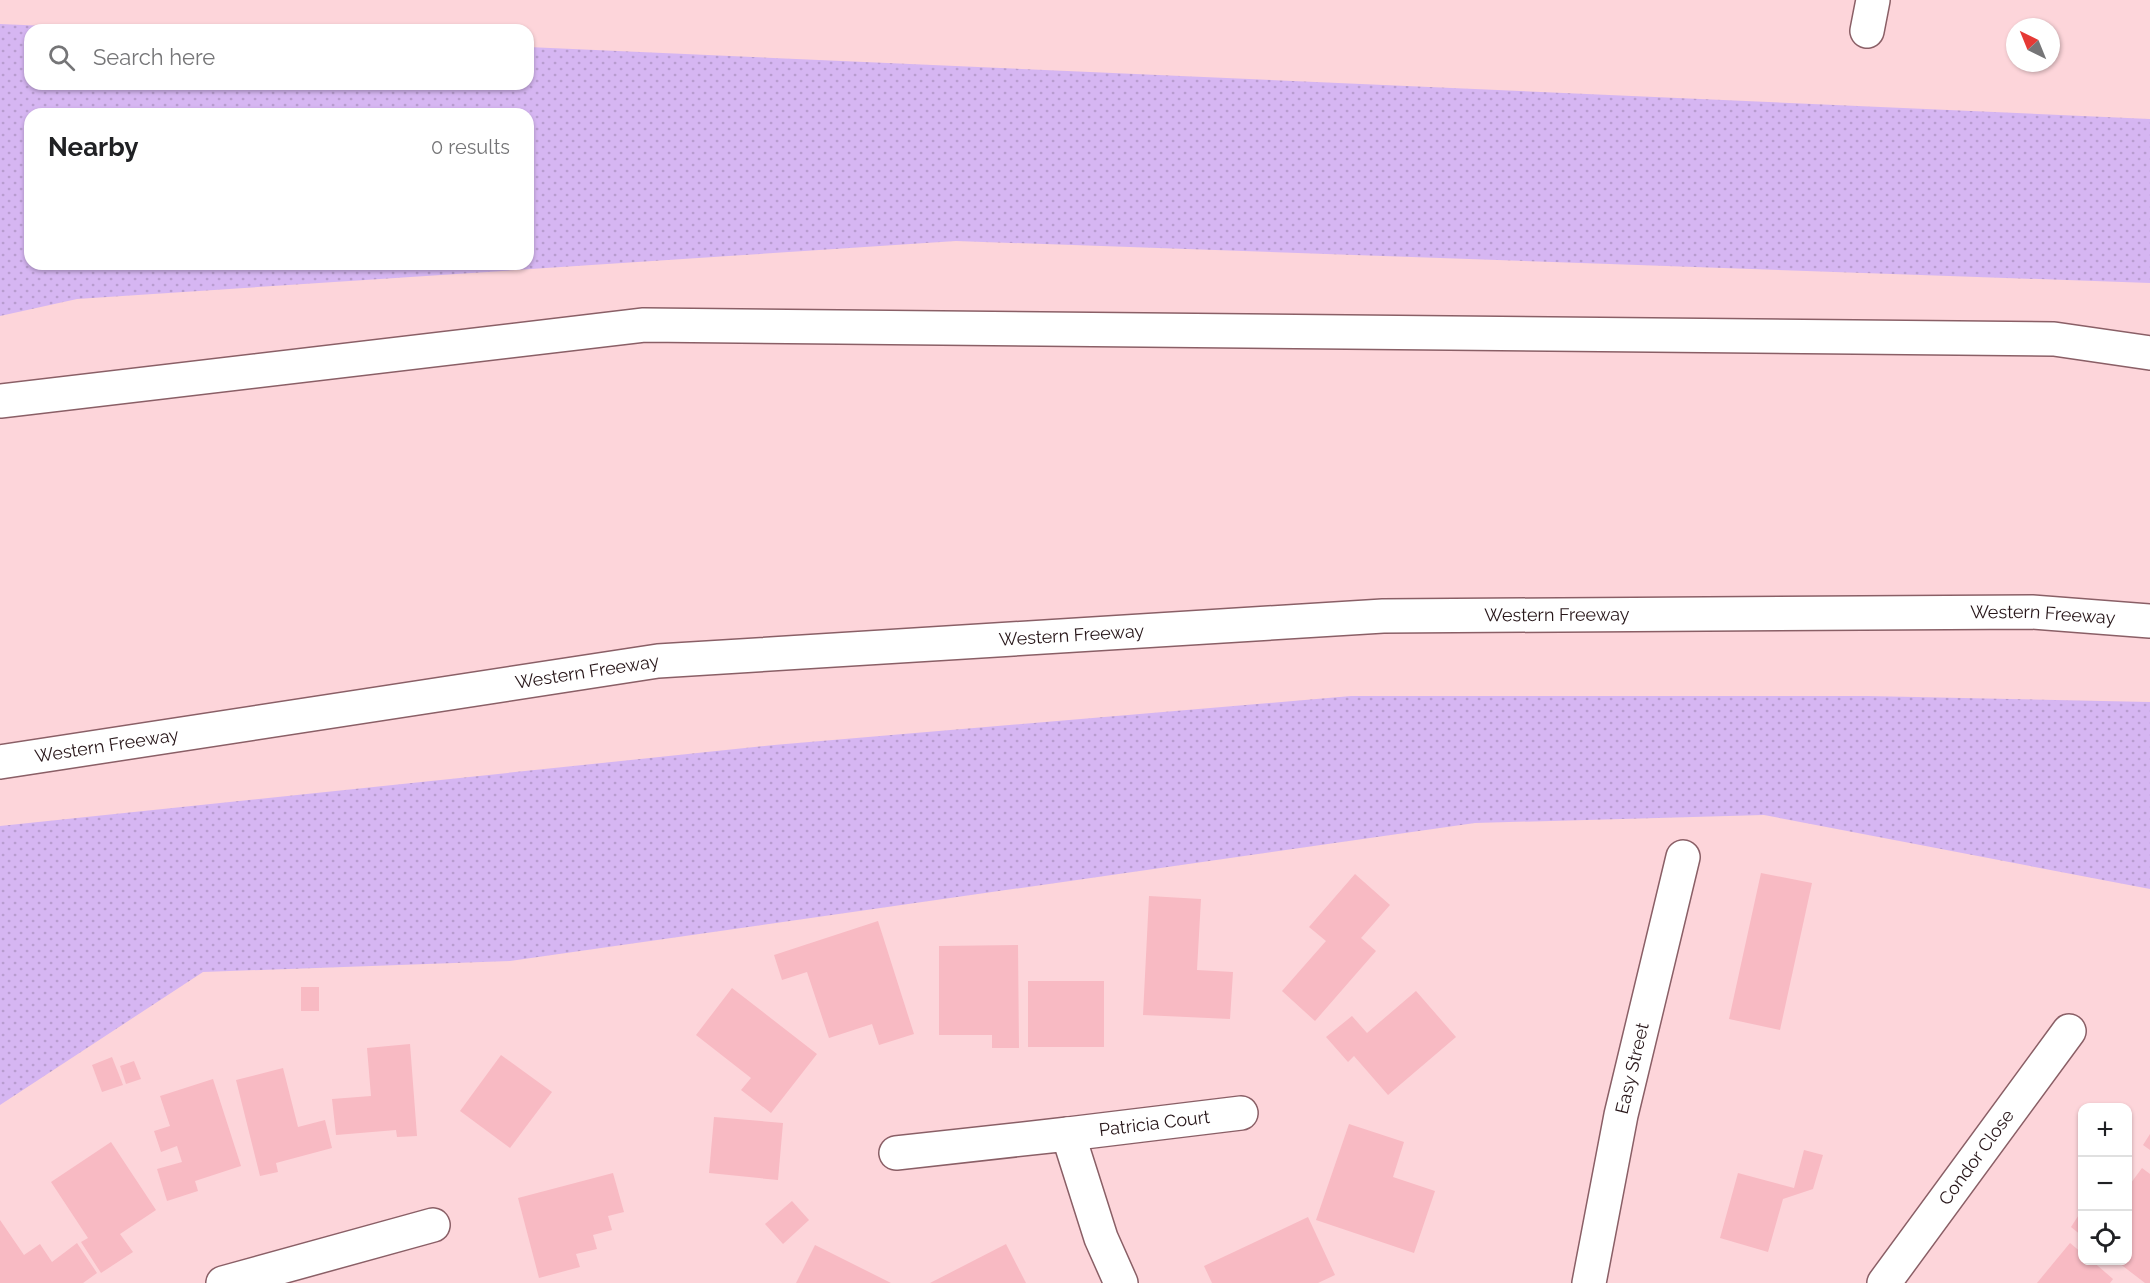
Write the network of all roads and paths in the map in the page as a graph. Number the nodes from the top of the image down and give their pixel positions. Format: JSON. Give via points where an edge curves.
{"nodes":[{"id":1,"x":1873,"y":0,"type":"edge"},
{"id":2,"x":1867,"y":32,"type":"dead end"},
{"id":3,"x":2150,"y":353,"type":"edge"},
{"id":4,"x":0,"y":401,"type":"edge"},
{"id":5,"x":2150,"y":621,"type":"edge"},
{"id":6,"x":0,"y":762,"type":"edge"},
{"id":7,"x":1683,"y":857,"type":"dead end"},
{"id":8,"x":2070,"y":1031,"type":"dead end"},
{"id":9,"x":1241,"y":1113,"type":"dead end"},
{"id":10,"x":1068,"y":1134,"type":"junction"},
{"id":11,"x":896,"y":1153,"type":"dead end"},
{"id":12,"x":433,"y":1225,"type":"dead end"},
{"id":13,"x":223,"y":1283,"type":"edge"},
{"id":14,"x":1121,"y":1283,"type":"edge"},
{"id":15,"x":1589,"y":1283,"type":"edge"},
{"id":16,"x":1884,"y":1283,"type":"edge"}],
"edges":[{"from":1,"to":2,"type":"main road"},
{"from":3,"to":4,"type":"main road","via":[[2054,339],[644,325]]},
{"from":5,"to":6,"type":"main road","name":"Western Freeway","via":[[2032,612],[1383,616],[658,661]]},
{"from":7,"to":15,"type":"main road","name":"Easy Street","via":[[1621,1115]]},
{"from":8,"to":16,"type":"main road","name":"Condor Close"},
{"from":9,"to":10,"type":"main road","name":"Patricia Court"},
{"from":10,"to":11,"type":"main road","name":"Patricia Court"},
{"from":10,"to":14,"type":"main road","via":[[1101,1238]]},
{"from":12,"to":13,"type":"main road"}]}
